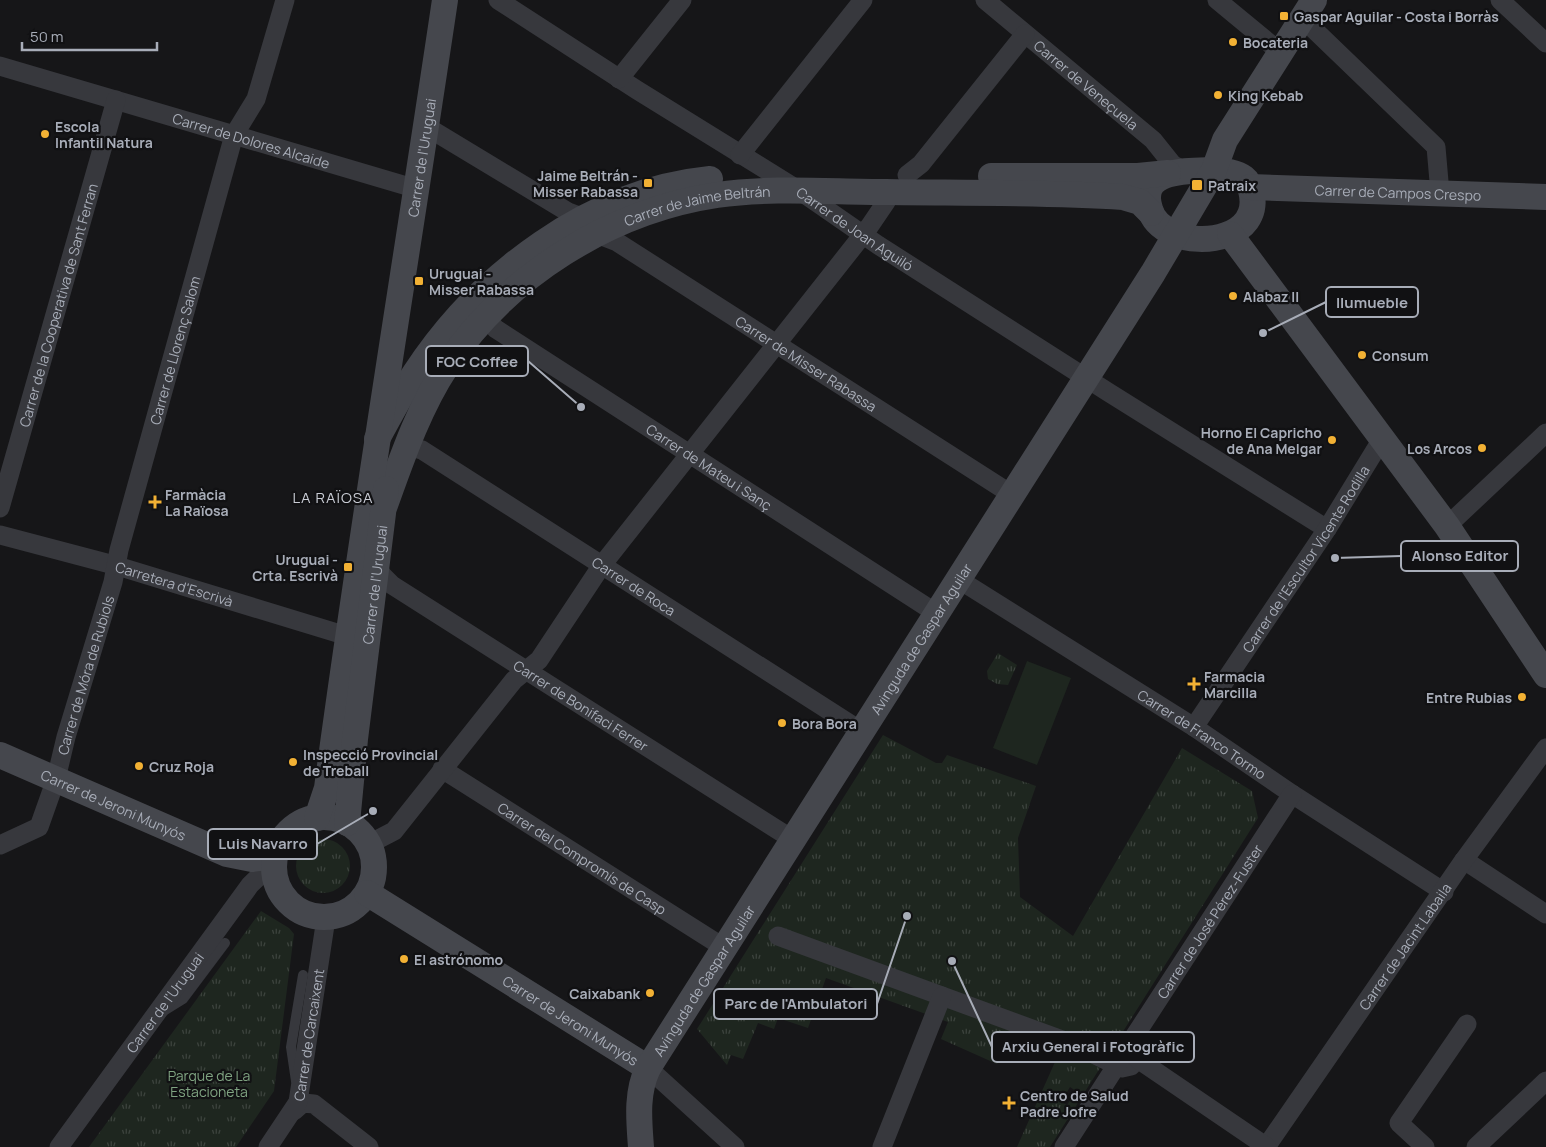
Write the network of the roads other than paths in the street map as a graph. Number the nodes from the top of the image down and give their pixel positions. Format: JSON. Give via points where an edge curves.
{"nodes":[{"id":1,"x":286,"y":0,"type":"edge"},
{"id":2,"x":445,"y":0,"type":"edge"},
{"id":3,"x":498,"y":0,"type":"edge"},
{"id":4,"x":682,"y":0,"type":"edge"},
{"id":5,"x":863,"y":0,"type":"edge"},
{"id":6,"x":986,"y":0,"type":"edge"},
{"id":7,"x":1217,"y":0,"type":"edge"},
{"id":8,"x":1500,"y":0,"type":"edge"},
{"id":9,"x":1308,"y":9,"type":"edge"},
{"id":10,"x":1025,"y":34,"type":"junction"},
{"id":11,"x":1546,"y":43,"type":"edge"},
{"id":12,"x":1280,"y":52,"type":"junction"},
{"id":13,"x":0,"y":66,"type":"edge"},
{"id":14,"x":619,"y":79,"type":"junction"},
{"id":15,"x":116,"y":100,"type":"junction"},
{"id":16,"x":427,"y":127,"type":"junction"},
{"id":17,"x":234,"y":135,"type":"junction"},
{"id":18,"x":740,"y":155,"type":"junction"},
{"id":19,"x":1214,"y":170,"type":"junction"},
{"id":20,"x":1177,"y":172,"type":"junction"},
{"id":21,"x":771,"y":173,"type":"junction"},
{"id":22,"x":907,"y":176,"type":"junction"},
{"id":23,"x":1250,"y":187,"type":"junction"},
{"id":24,"x":418,"y":189,"type":"junction"},
{"id":25,"x":800,"y":191,"type":"junction"},
{"id":26,"x":883,"y":192,"type":"junction"},
{"id":27,"x":1440,"y":193,"type":"junction"},
{"id":28,"x":1546,"y":197,"type":"edge"},
{"id":29,"x":1151,"y":213,"type":"junction"},
{"id":30,"x":591,"y":226,"type":"junction"},
{"id":31,"x":1175,"y":234,"type":"junction"},
{"id":32,"x":1230,"y":234,"type":"junction"},
{"id":33,"x":863,"y":235,"type":"junction"},
{"id":34,"x":487,"y":316,"type":"junction"},
{"id":35,"x":399,"y":320,"type":"junction"},
{"id":36,"x":438,"y":343,"type":"junction"},
{"id":37,"x":777,"y":344,"type":"junction"},
{"id":38,"x":1086,"y":378,"type":"junction"},
{"id":39,"x":396,"y":404,"type":"junction"},
{"id":40,"x":1546,"y":433,"type":"edge"},
{"id":41,"x":378,"y":439,"type":"junction"},
{"id":42,"x":1382,"y":439,"type":"junction"},
{"id":43,"x":406,"y":450,"type":"junction"},
{"id":44,"x":691,"y":454,"type":"junction"},
{"id":45,"x":1011,"y":494,"type":"junction"},
{"id":46,"x":385,"y":505,"type":"junction"},
{"id":47,"x":0,"y":508,"type":"edge"},
{"id":48,"x":1447,"y":526,"type":"junction"},
{"id":49,"x":1327,"y":529,"type":"junction"},
{"id":50,"x":0,"y":535,"type":"edge"},
{"id":51,"x":378,"y":564,"type":"junction"},
{"id":52,"x":114,"y":565,"type":"junction"},
{"id":53,"x":602,"y":565,"type":"junction"},
{"id":54,"x":958,"y":579,"type":"junction"},
{"id":55,"x":936,"y":612,"type":"junction"},
{"id":56,"x":347,"y":636,"type":"junction"},
{"id":57,"x":527,"y":670,"type":"junction"},
{"id":58,"x":1546,"y":675,"type":"edge"},
{"id":59,"x":1194,"y":727,"type":"junction"},
{"id":60,"x":861,"y":731,"type":"junction"},
{"id":61,"x":1546,"y":748,"type":"edge"},
{"id":62,"x":0,"y":755,"type":"edge"},
{"id":63,"x":442,"y":769,"type":"junction"},
{"id":64,"x":56,"y":779,"type":"junction"},
{"id":65,"x":1292,"y":794,"type":"junction"},
{"id":66,"x":317,"y":818,"type":"junction"},
{"id":67,"x":347,"y":822,"type":"junction"},
{"id":68,"x":792,"y":839,"type":"junction"},
{"id":69,"x":369,"y":844,"type":"junction"},
{"id":70,"x":0,"y":845,"type":"edge"},
{"id":71,"x":1464,"y":860,"type":"junction"},
{"id":72,"x":271,"y":870,"type":"junction"},
{"id":73,"x":1444,"y":892,"type":"junction"},
{"id":74,"x":367,"y":893,"type":"junction"},
{"id":75,"x":1546,"y":914,"type":"edge"},
{"id":76,"x":333,"y":916,"type":"junction"},
{"id":77,"x":778,"y":936,"type":"dead end"},
{"id":78,"x":225,"y":943,"type":"dead end"},
{"id":79,"x":724,"y":947,"type":"junction"},
{"id":80,"x":302,"y":975,"type":"dead end"},
{"id":81,"x":942,"y":996,"type":"junction"},
{"id":82,"x":151,"y":1020,"type":"junction"},
{"id":83,"x":1467,"y":1024,"type":"dead end"},
{"id":84,"x":1127,"y":1058,"type":"junction"},
{"id":85,"x":648,"y":1068,"type":"junction"},
{"id":86,"x":1546,"y":1081,"type":"edge"},
{"id":87,"x":296,"y":1105,"type":"junction"},
{"id":88,"x":59,"y":1147,"type":"edge"},
{"id":89,"x":268,"y":1147,"type":"edge"},
{"id":90,"x":369,"y":1147,"type":"edge"},
{"id":91,"x":640,"y":1147,"type":"edge"},
{"id":92,"x":736,"y":1147,"type":"edge"},
{"id":93,"x":882,"y":1147,"type":"edge"},
{"id":94,"x":1064,"y":1147,"type":"edge"},
{"id":95,"x":1266,"y":1147,"type":"edge"},
{"id":96,"x":1426,"y":1147,"type":"edge"},
{"id":97,"x":1476,"y":1147,"type":"edge"}],
"edges":[{"from":1,"to":17,"type":"street","name":"Carrer de Llorenç Salom","via":[[256,99]]},
{"from":2,"to":16,"type":"street","name":"Carrer de l'Uruguai"},
{"from":3,"to":14,"type":"street","name":"Carrer de Joan Aguiló"},
{"from":4,"to":14,"type":"street"},
{"from":5,"to":18,"type":"street"},
{"from":6,"to":10,"type":"street","name":"Carrer de Veneçuela"},
{"from":7,"to":12,"type":"street"},
{"from":8,"to":11,"type":"street"},
{"from":9,"to":12,"type":"street","name":"Avinguda de Gaspar Aguilar"},
{"from":9,"to":27,"type":"street","via":[[1436,147]]},
{"from":10,"to":20,"type":"street","name":"Carrer de Veneçuela","via":[[1153,140]]},
{"from":10,"to":22,"type":"street","via":[[921,164]]},
{"from":12,"to":19,"type":"street","name":"Avinguda de Gaspar Aguilar","via":[[1225,140]]},
{"from":13,"to":15,"type":"street","name":"Carrer de Dolores Alcaide"},
{"from":14,"to":18,"type":"street","name":"Carrer de Joan Aguiló"},
{"from":15,"to":17,"type":"street","name":"Carrer de Dolores Alcaide"},
{"from":15,"to":47,"type":"street","name":"Carrer de la Cooperativa de Sant Ferran"},
{"from":16,"to":24,"type":"street","name":"Carrer de l'Uruguai"},
{"from":16,"to":30,"type":"street","name":"Carrer de Misser Rabassa"},
{"from":17,"to":24,"type":"street","name":"Carrer de Dolores Alcaide"},
{"from":17,"to":52,"type":"street","name":"Carrer de Llorenç Salom"},
{"from":18,"to":21,"type":"street","name":"Carrer de Joan Aguiló"},
{"from":19,"to":20,"type":"street"},
{"from":19,"to":23,"type":"street","via":[[1236,174],[1244,178]]},
{"from":19,"to":31,"type":"street","name":"Avinguda de Gaspar Aguilar"},
{"from":20,"to":22,"type":"street","name":"Carrer de Jaime Beltrán","via":[[1138,176]]},
{"from":20,"to":29,"type":"street","via":[[1160,176],[1150,189],[1148,205]]},
{"from":21,"to":22,"type":"street","name":"Carrer de Jaime Beltrán"},
{"from":21,"to":25,"type":"street","name":"Carrer de Joan Aguiló"},
{"from":21,"to":30,"type":"street","name":"Carrer de Jaime Beltrán","via":[[652,189]]},
{"from":23,"to":27,"type":"street","name":"Carrer de Campos Crespo"},
{"from":23,"to":32,"type":"street","via":[[1250,211]]},
{"from":24,"to":35,"type":"street","name":"Carrer de l'Uruguai"},
{"from":25,"to":26,"type":"street","name":"Carrer de Jaime Beltrán"},
{"from":25,"to":30,"type":"street","name":"Carrer de Jaime Beltrán","via":[[744,192],[695,199]]},
{"from":25,"to":33,"type":"street","name":"Carrer de Joan Aguiló"},
{"from":26,"to":29,"type":"street","name":"Carrer de Jaime Beltrán","via":[[1123,197],[1140,202]]},
{"from":26,"to":33,"type":"street","via":[[884,206]]},
{"from":27,"to":28,"type":"street","name":"Carrer de Campos Crespo"},
{"from":29,"to":31,"type":"street","via":[[1159,224]]},
{"from":30,"to":34,"type":"street","name":"Carrer de Jaime Beltrán"},
{"from":30,"to":36,"type":"street","name":"Carrer de Jaime Beltrán","via":[[541,245],[502,274]]},
{"from":30,"to":37,"type":"street","name":"Carrer de Misser Rabassa"},
{"from":31,"to":32,"type":"street","via":[[1198,241]]},
{"from":31,"to":38,"type":"street","name":"Avinguda de Gaspar Aguilar"},
{"from":32,"to":42,"type":"street"},
{"from":33,"to":37,"type":"street"},
{"from":33,"to":38,"type":"street","name":"Carrer de Joan Aguiló"},
{"from":34,"to":43,"type":"street","name":"Carrer de Jaime Beltrán","via":[[445,368],[427,400]]},
{"from":34,"to":44,"type":"street","name":"Carrer de Mateu i Sanç","via":[[488,322],[496,329]]},
{"from":35,"to":36,"type":"street","via":[[407,339],[428,348]]},
{"from":35,"to":39,"type":"street","name":"Carrer de l'Uruguai"},
{"from":35,"to":41,"type":"street","name":"Carrer de l'Uruguai"},
{"from":36,"to":39,"type":"street","name":"Carrer de Jaime Beltrán"},
{"from":37,"to":44,"type":"street"},
{"from":37,"to":45,"type":"street","name":"Carrer de Misser Rabassa"},
{"from":38,"to":45,"type":"street","name":"Avinguda de Gaspar Aguilar"},
{"from":38,"to":49,"type":"street","name":"Carrer de Joan Aguiló"},
{"from":39,"to":41,"type":"street","name":"Carrer de Jaime Beltrán"},
{"from":39,"to":46,"type":"street","name":"Carrer de l'Uruguai","via":[[395,443]]},
{"from":40,"to":48,"type":"street"},
{"from":41,"to":56,"type":"street","name":"Carrer de l'Uruguai"},
{"from":42,"to":48,"type":"street"},
{"from":42,"to":49,"type":"street","name":"Carrer de l'Escultor Vicente Rodilla"},
{"from":43,"to":46,"type":"street","name":"Carrer de Jaime Beltrán"},
{"from":43,"to":53,"type":"street","name":"Carrer de Roca","via":[[411,447],[422,450]]},
{"from":44,"to":53,"type":"street"},
{"from":44,"to":55,"type":"street","name":"Carrer de Mateu i Sanç"},
{"from":45,"to":54,"type":"street","name":"Avinguda de Gaspar Aguilar"},
{"from":46,"to":51,"type":"street","name":"Carrer de l'Uruguai"},
{"from":48,"to":58,"type":"street"},
{"from":49,"to":59,"type":"street","name":"Carrer de l'Escultor Vicente Rodilla"},
{"from":50,"to":52,"type":"street","name":"Carretera d'Escrivà"},
{"from":51,"to":57,"type":"street","name":"Carrer de Bonifaci Ferrer","via":[[381,574],[392,585]]},
{"from":51,"to":67,"type":"street","name":"Carrer de l'Uruguai","via":[[354,739]]},
{"from":52,"to":56,"type":"street","name":"Carretera d'Escrivà"},
{"from":52,"to":64,"type":"street","name":"Carrer de Móra de Rubiols","via":[[113,582]]},
{"from":53,"to":57,"type":"street","via":[[539,660]]},
{"from":53,"to":60,"type":"street","name":"Carrer de Roca"},
{"from":54,"to":55,"type":"street","name":"Avinguda de Gaspar Aguilar"},
{"from":54,"to":59,"type":"street","name":"Carrer de Franco Tormo"},
{"from":55,"to":60,"type":"street","name":"Avinguda de Gaspar Aguilar"},
{"from":56,"to":66,"type":"street","name":"Carrer de l'Uruguai","via":[[327,788]]},
{"from":57,"to":63,"type":"street","via":[[514,680]]},
{"from":57,"to":68,"type":"street","name":"Carrer de Bonifaci Ferrer"},
{"from":59,"to":65,"type":"street","name":"Carrer de Franco Tormo"},
{"from":60,"to":68,"type":"street","name":"Avinguda de Gaspar Aguilar"},
{"from":61,"to":71,"type":"street","name":"Carrer de Jacint Labaila"},
{"from":62,"to":64,"type":"street","name":"Carrer de Jeroni Munyós"},
{"from":63,"to":69,"type":"street","via":[[394,831]]},
{"from":63,"to":79,"type":"street","name":"Carrer del Compromís de Casp"},
{"from":64,"to":70,"type":"street","name":"Carrer de Móra de Rubiols","via":[[39,827]]},
{"from":64,"to":72,"type":"street","name":"Carrer de Jeroni Munyós"},
{"from":65,"to":73,"type":"street","name":"Carrer de Franco Tormo"},
{"from":65,"to":84,"type":"street","name":"Carrer de José Pérez-Fuster","via":[[1132,1040]]},
{"from":66,"to":67,"type":"street","via":[[336,818]]},
{"from":66,"to":72,"type":"street","via":[[293,828],[284,837]]},
{"from":67,"to":69,"type":"street"},
{"from":68,"to":79,"type":"street","name":"Avinguda de Gaspar Aguilar"},
{"from":69,"to":74,"type":"street","via":[[374,866],[373,880]]},
{"from":71,"to":73,"type":"street","name":"Carrer de Jacint Labaila"},
{"from":71,"to":75,"type":"street"},
{"from":72,"to":76,"type":"street","via":[[292,906],[306,914]]},
{"from":72,"to":82,"type":"street","name":"Carrer de l'Uruguai"},
{"from":73,"to":95,"type":"street","name":"Carrer de Jacint Labaila"},
{"from":74,"to":76,"type":"street","via":[[352,909]]},
{"from":74,"to":85,"type":"street","name":"Carrer de Jeroni Munyós"},
{"from":76,"to":87,"type":"street","name":"Carrer de Carcaixent","via":[[325,926]]},
{"from":77,"to":81,"type":"street"},
{"from":78,"to":82,"type":"lane","via":[[183,999]]},
{"from":79,"to":85,"type":"street","name":"Avinguda de Gaspar Aguilar"},
{"from":80,"to":87,"type":"lane","via":[[291,1046]]},
{"from":81,"to":84,"type":"street","via":[[1073,1044]]},
{"from":81,"to":93,"type":"street"},
{"from":82,"to":88,"type":"street","name":"Carrer de l'Uruguai"},
{"from":83,"to":96,"type":"street","via":[[1399,1123]]},
{"from":84,"to":94,"type":"street","name":"Carrer de José Pérez-Fuster"},
{"from":84,"to":95,"type":"street"},
{"from":85,"to":91,"type":"street","name":"Avinguda de Gaspar Aguilar","via":[[641,1081],[639,1100]]},
{"from":85,"to":92,"type":"street"},
{"from":86,"to":97,"type":"street"},
{"from":87,"to":89,"type":"street","name":"Carrer de Carcaixent"},
{"from":87,"to":90,"type":"street","via":[[314,1104]]}]}
